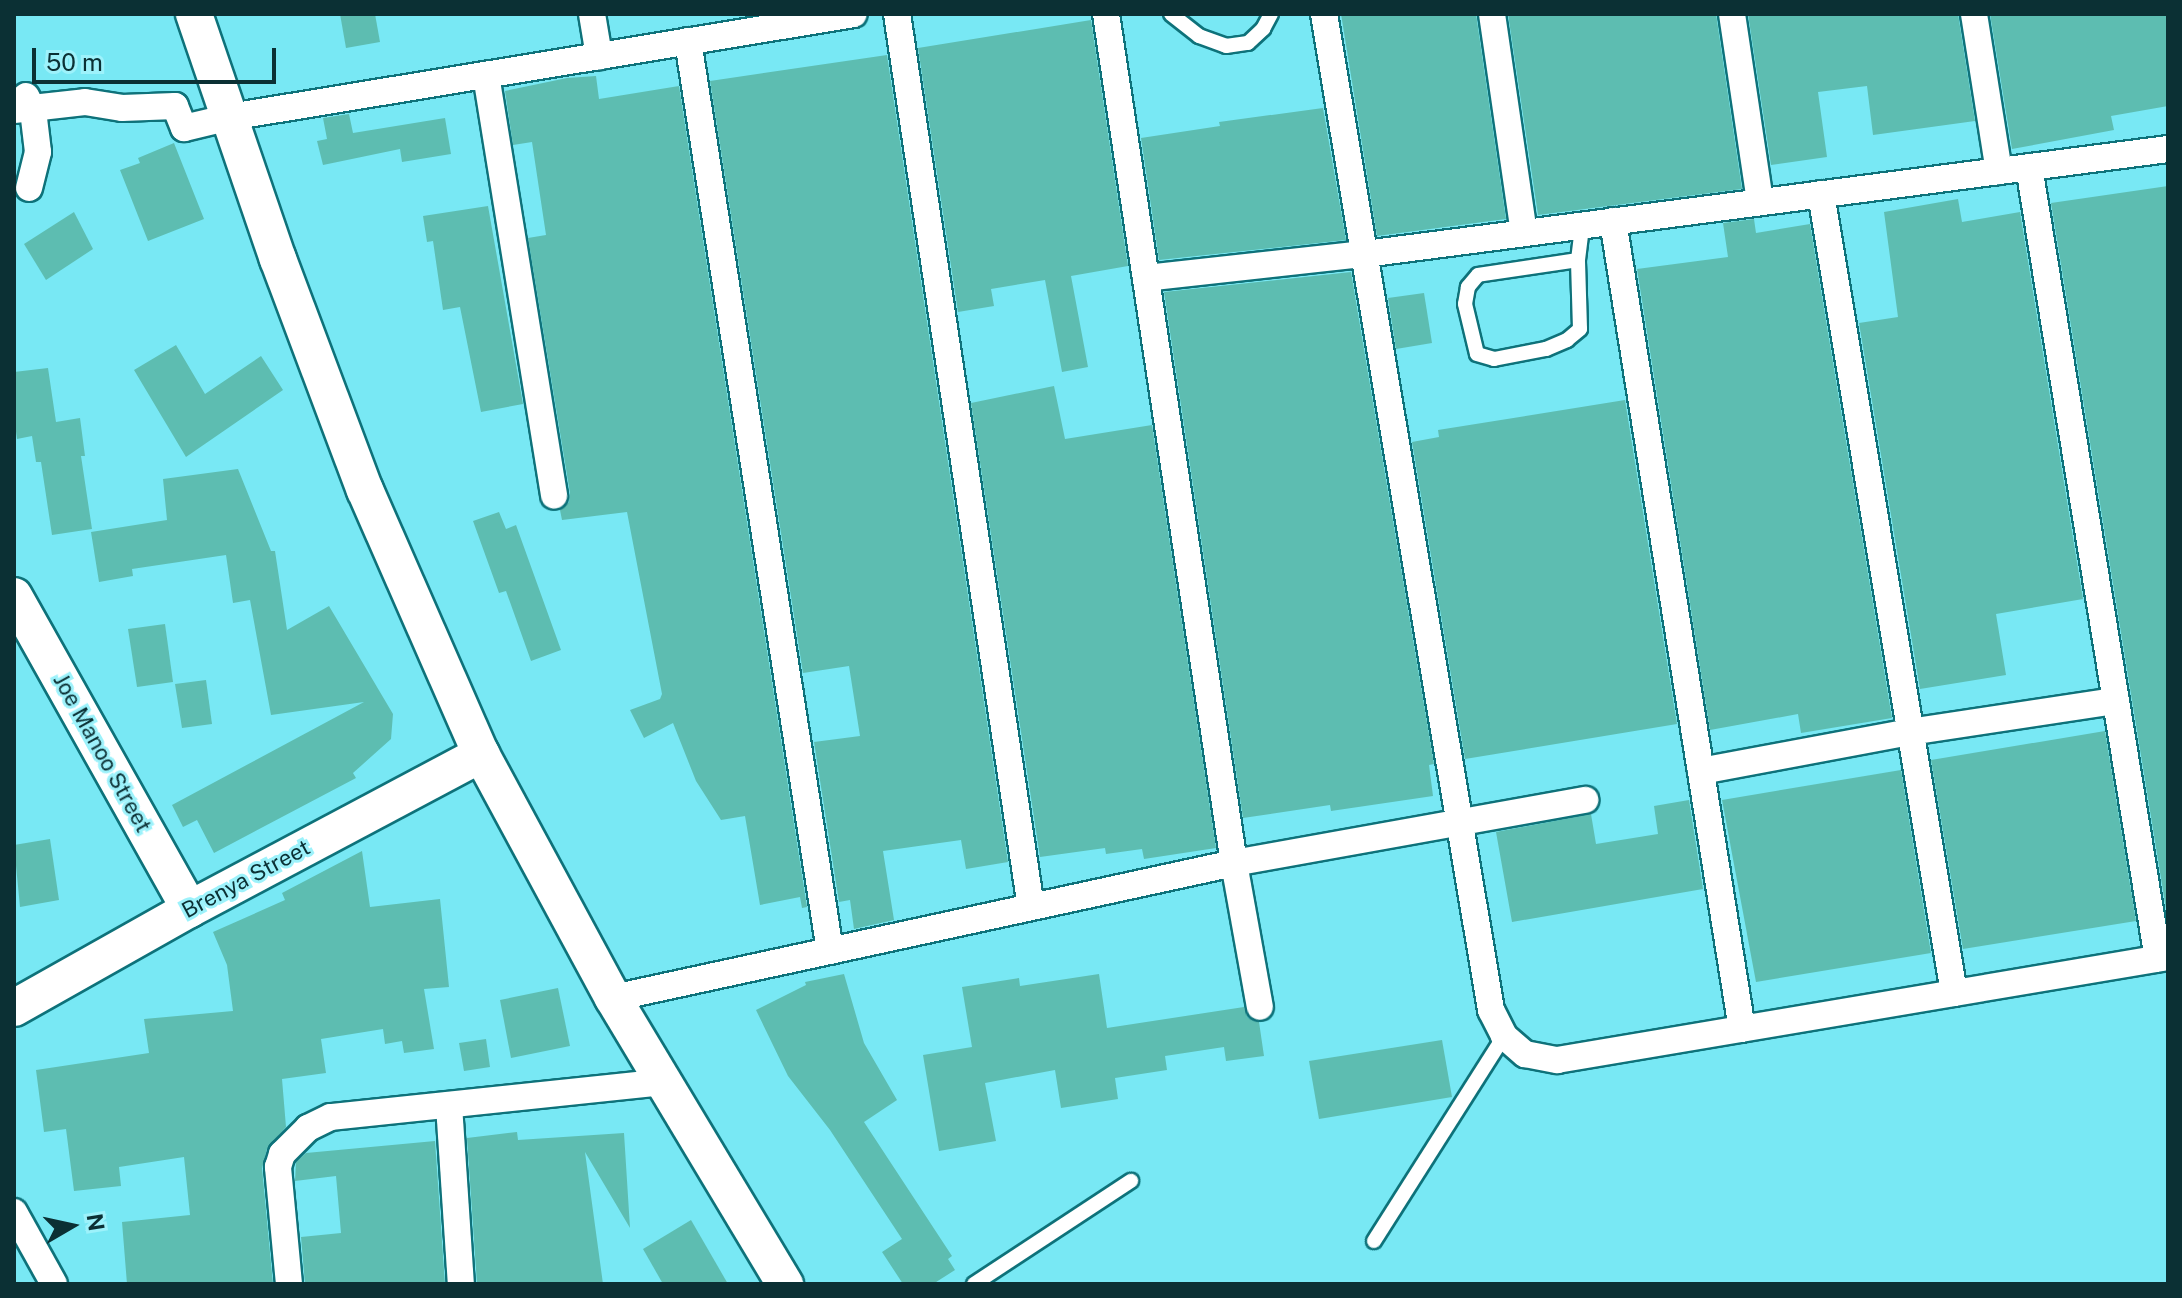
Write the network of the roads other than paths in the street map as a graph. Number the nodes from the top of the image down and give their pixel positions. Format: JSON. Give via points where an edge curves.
{"nodes":[{"id":1,"x":194,"y":14,"type":"edge"},
{"id":2,"x":592,"y":14,"type":"edge"},
{"id":3,"x":897,"y":14,"type":"edge"},
{"id":4,"x":1106,"y":14,"type":"edge"},
{"id":5,"x":1171,"y":14,"type":"edge"},
{"id":6,"x":1271,"y":14,"type":"edge"},
{"id":7,"x":1324,"y":14,"type":"edge"},
{"id":8,"x":1492,"y":14,"type":"edge"},
{"id":9,"x":1732,"y":14,"type":"edge"},
{"id":10,"x":1974,"y":14,"type":"edge"},
{"id":11,"x":839,"y":15,"type":"edge"},
{"id":12,"x":688,"y":41,"type":"junction"},
{"id":13,"x":599,"y":56,"type":"junction"},
{"id":14,"x":486,"y":75,"type":"junction"},
{"id":15,"x":20,"y":105,"type":"edge"},
{"id":16,"x":230,"y":117,"type":"junction"},
{"id":17,"x":2168,"y":149,"type":"edge"},
{"id":18,"x":2029,"y":167,"type":"junction"},
{"id":19,"x":1999,"y":171,"type":"junction"},
{"id":20,"x":29,"y":188,"type":"dead end"},
{"id":21,"x":1821,"y":194,"type":"junction"},
{"id":22,"x":1760,"y":202,"type":"junction"},
{"id":23,"x":1613,"y":221,"type":"junction"},
{"id":24,"x":1582,"y":226,"type":"junction"},
{"id":25,"x":1524,"y":233,"type":"junction"},
{"id":26,"x":1365,"y":254,"type":"junction"},
{"id":27,"x":1578,"y":260,"type":"junction"},
{"id":28,"x":1146,"y":278,"type":"junction"},
{"id":29,"x":554,"y":496,"type":"dead end"},
{"id":30,"x":14,"y":596,"type":"edge"},
{"id":31,"x":2116,"y":701,"type":"junction"},
{"id":32,"x":1910,"y":732,"type":"junction"},
{"id":33,"x":481,"y":754,"type":"junction"},
{"id":34,"x":1701,"y":771,"type":"junction"},
{"id":35,"x":1585,"y":800,"type":"dead end"},
{"id":36,"x":1460,"y":821,"type":"junction"},
{"id":37,"x":1234,"y":863,"type":"junction"},
{"id":38,"x":1031,"y":907,"type":"junction"},
{"id":39,"x":190,"y":909,"type":"junction"},
{"id":40,"x":830,"y":951,"type":"junction"},
{"id":41,"x":2163,"y":958,"type":"edge"},
{"id":42,"x":1954,"y":993,"type":"junction"},
{"id":43,"x":613,"y":998,"type":"junction"},
{"id":44,"x":1260,"y":1007,"type":"dead end"},
{"id":45,"x":14,"y":1008,"type":"edge"},
{"id":46,"x":1742,"y":1029,"type":"junction"},
{"id":47,"x":1504,"y":1036,"type":"junction"},
{"id":48,"x":662,"y":1082,"type":"junction"},
{"id":49,"x":449,"y":1105,"type":"junction"},
{"id":50,"x":1131,"y":1181,"type":"dead end"},
{"id":51,"x":14,"y":1212,"type":"edge"},
{"id":52,"x":1374,"y":1241,"type":"dead end"},
{"id":53,"x":54,"y":1284,"type":"edge"},
{"id":54,"x":289,"y":1284,"type":"edge"},
{"id":55,"x":461,"y":1284,"type":"edge"},
{"id":56,"x":785,"y":1284,"type":"edge"},
{"id":57,"x":974,"y":1284,"type":"edge"}],
"edges":[{"from":1,"to":16,"type":"main road"},
{"from":2,"to":13,"type":"street"},
{"from":3,"to":38,"type":"street"},
{"from":4,"to":28,"type":"street"},
{"from":5,"to":6,"type":"lane","via":[[1199,36],[1226,46],[1248,43]]},
{"from":7,"to":26,"type":"street"},
{"from":8,"to":25,"type":"street"},
{"from":9,"to":22,"type":"street"},
{"from":10,"to":19,"type":"street"},
{"from":11,"to":12,"type":"street"},
{"from":12,"to":13,"type":"street"},
{"from":12,"to":40,"type":"street"},
{"from":13,"to":14,"type":"street"},
{"from":14,"to":16,"type":"street"},
{"from":14,"to":29,"type":"street"},
{"from":15,"to":16,"type":"street","via":[[175,106],[184,128]]},
{"from":15,"to":20,"type":"street","via":[[38,152]]},
{"from":16,"to":33,"type":"main road","via":[[365,490]]},
{"from":17,"to":18,"type":"street"},
{"from":18,"to":19,"type":"street"},
{"from":18,"to":31,"type":"street"},
{"from":19,"to":21,"type":"street"},
{"from":21,"to":22,"type":"street"},
{"from":21,"to":32,"type":"street"},
{"from":22,"to":23,"type":"street"},
{"from":23,"to":24,"type":"street"},
{"from":23,"to":34,"type":"street"},
{"from":24,"to":25,"type":"street"},
{"from":24,"to":27,"type":"lane"},
{"from":25,"to":26,"type":"street"},
{"from":26,"to":28,"type":"street"},
{"from":26,"to":36,"type":"street"},
{"from":27,"to":27,"type":"lane","via":[[1580,329],[1546,349],[1494,359],[1477,354],[1465,304],[1468,287],[1478,275]]},
{"from":28,"to":37,"type":"street"},
{"from":30,"to":39,"type":"main road","name":"Joe Manoo Street"},
{"from":31,"to":32,"type":"street"},
{"from":31,"to":41,"type":"street"},
{"from":32,"to":34,"type":"street"},
{"from":32,"to":42,"type":"street"},
{"from":33,"to":39,"type":"main road","name":"Brenya Street"},
{"from":33,"to":43,"type":"main road"},
{"from":34,"to":46,"type":"street"},
{"from":35,"to":36,"type":"street"},
{"from":36,"to":37,"type":"street"},
{"from":36,"to":47,"type":"street","via":[[1491,1010]]},
{"from":37,"to":38,"type":"street"},
{"from":37,"to":44,"type":"street"},
{"from":38,"to":40,"type":"street"},
{"from":39,"to":45,"type":"main road","name":"Brenya Street"},
{"from":40,"to":43,"type":"street"},
{"from":41,"to":42,"type":"street"},
{"from":42,"to":46,"type":"street"},
{"from":43,"to":48,"type":"main road"},
{"from":46,"to":47,"type":"street","via":[[1557,1060],[1525,1054]]},
{"from":47,"to":52,"type":"lane"},
{"from":48,"to":49,"type":"street"},
{"from":48,"to":56,"type":"main road"},
{"from":49,"to":54,"type":"street","via":[[331,1117],[293,1140],[278,1167]]},
{"from":49,"to":55,"type":"street"},
{"from":50,"to":57,"type":"lane"},
{"from":51,"to":53,"type":"street"}]}
